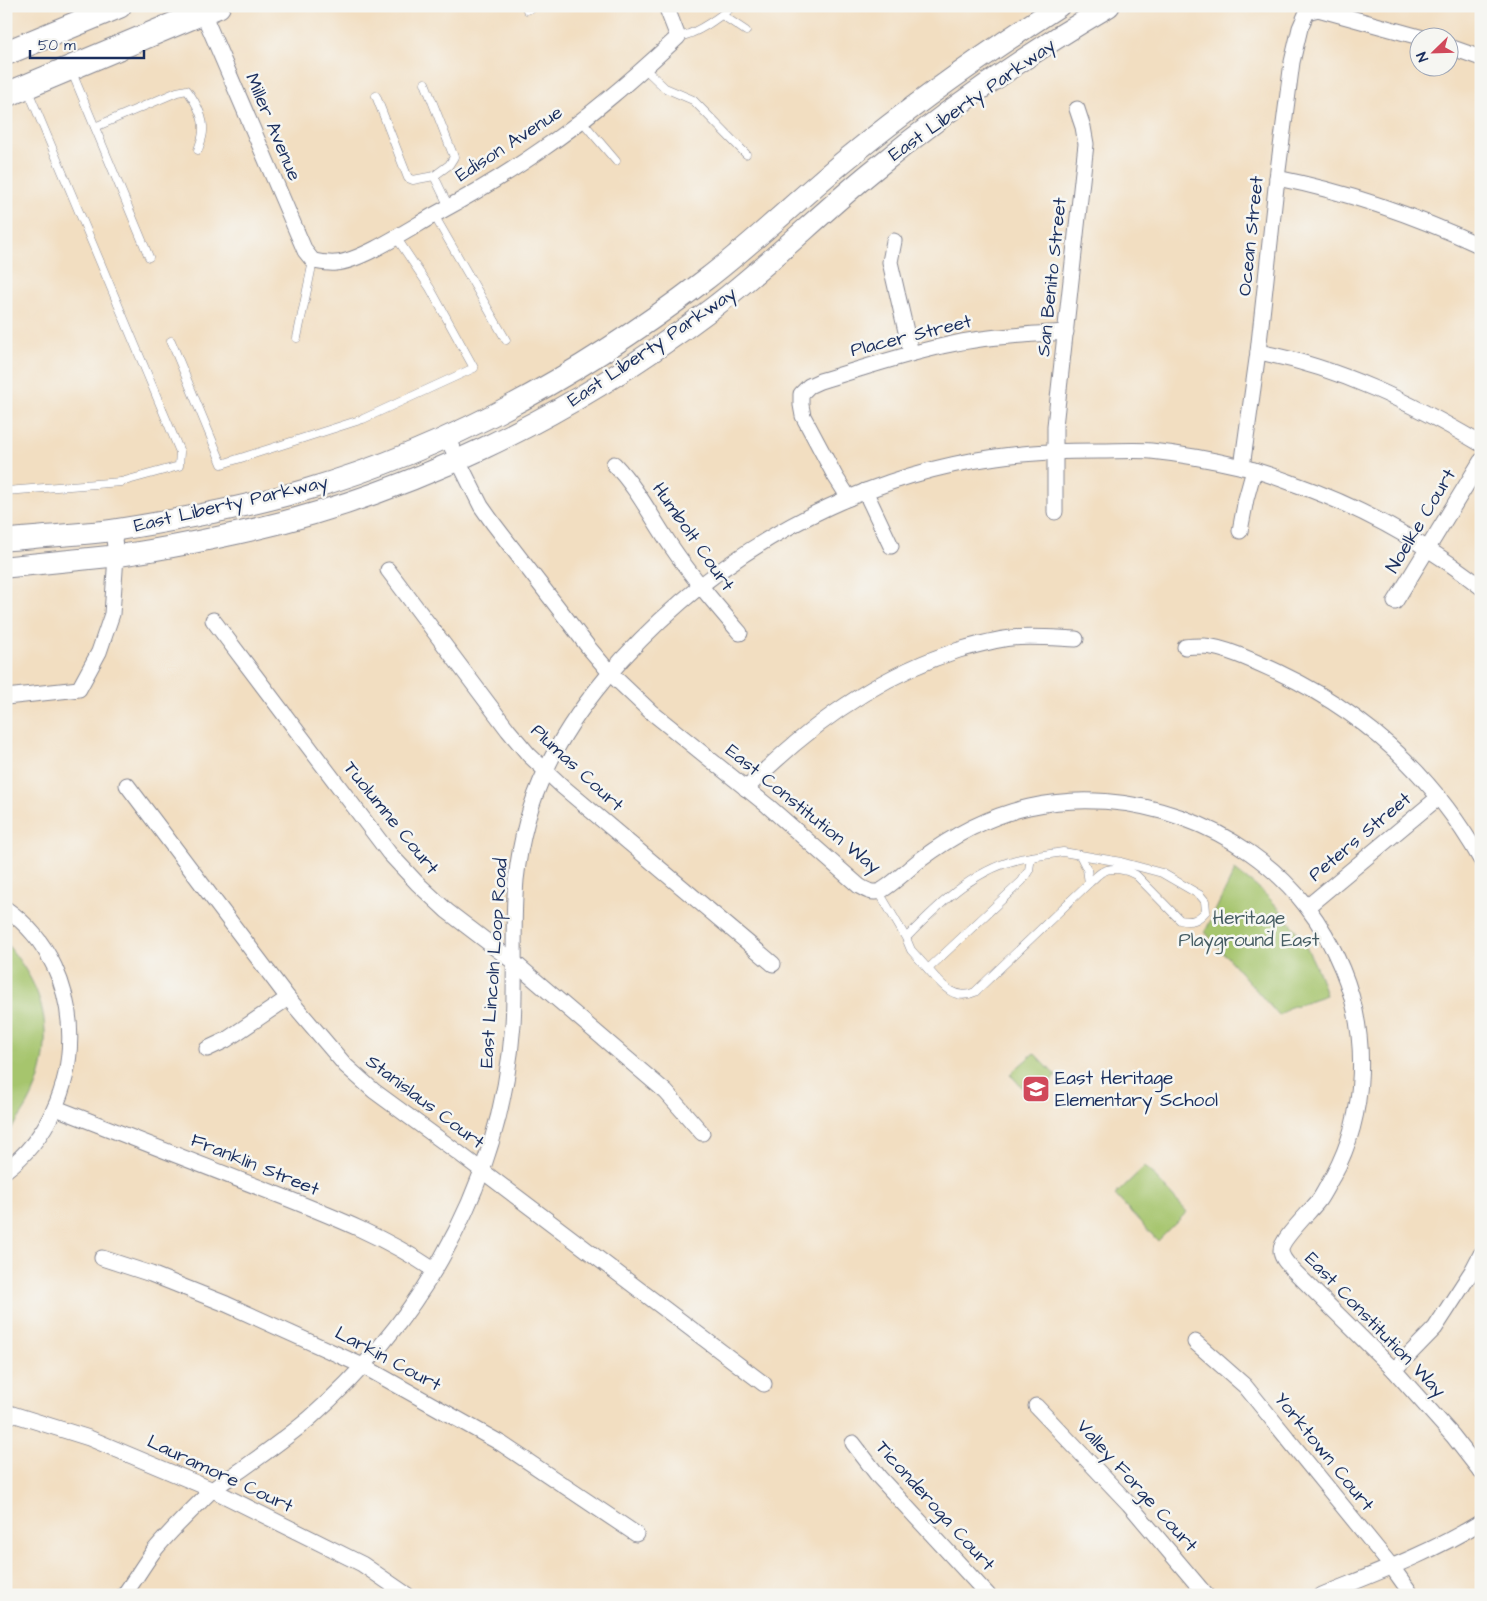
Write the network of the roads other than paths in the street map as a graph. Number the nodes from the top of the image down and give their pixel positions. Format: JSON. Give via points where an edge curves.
{"nodes":[{"id":1,"x":119,"y":6,"type":"edge"},
{"id":2,"x":536,"y":6,"type":"edge"},
{"id":3,"x":666,"y":6,"type":"edge"},
{"id":4,"x":733,"y":6,"type":"edge"},
{"id":5,"x":1059,"y":6,"type":"edge"},
{"id":6,"x":1109,"y":6,"type":"edge"},
{"id":7,"x":207,"y":8,"type":"edge"},
{"id":8,"x":527,"y":10,"type":"dead end"},
{"id":9,"x":722,"y":15,"type":"junction"},
{"id":10,"x":746,"y":31,"type":"dead end"},
{"id":11,"x":1410,"y":34,"type":"edge"},
{"id":12,"x":678,"y":37,"type":"junction"},
{"id":13,"x":1460,"y":51,"type":"edge"},
{"id":14,"x":6,"y":54,"type":"edge"},
{"id":15,"x":1481,"y":58,"type":"edge"},
{"id":16,"x":70,"y":68,"type":"junction"},
{"id":17,"x":644,"y":68,"type":"junction"},
{"id":18,"x":425,"y":83,"type":"dead end"},
{"id":19,"x":16,"y":90,"type":"edge"},
{"id":20,"x":376,"y":96,"type":"dead end"},
{"id":21,"x":1077,"y":109,"type":"dead end"},
{"id":22,"x":582,"y":120,"type":"junction"},
{"id":23,"x":95,"y":127,"type":"junction"},
{"id":24,"x":198,"y":150,"type":"dead end"},
{"id":25,"x":746,"y":154,"type":"dead end"},
{"id":26,"x":616,"y":162,"type":"dead end"},
{"id":27,"x":434,"y":176,"type":"junction"},
{"id":28,"x":1277,"y":178,"type":"junction"},
{"id":29,"x":449,"y":207,"type":"junction"},
{"id":30,"x":434,"y":215,"type":"junction"},
{"id":31,"x":396,"y":237,"type":"junction"},
{"id":32,"x":894,"y":241,"type":"dead end"},
{"id":33,"x":1481,"y":246,"type":"edge"},
{"id":34,"x":149,"y":256,"type":"dead end"},
{"id":35,"x":313,"y":261,"type":"junction"},
{"id":36,"x":1066,"y":332,"type":"junction"},
{"id":37,"x":297,"y":338,"type":"dead end"},
{"id":38,"x":506,"y":340,"type":"dead end"},
{"id":39,"x":170,"y":342,"type":"dead end"},
{"id":40,"x":1258,"y":352,"type":"junction"},
{"id":41,"x":911,"y":354,"type":"junction"},
{"id":42,"x":446,"y":436,"type":"junction"},
{"id":43,"x":1481,"y":444,"type":"edge"},
{"id":44,"x":1054,"y":451,"type":"junction"},
{"id":45,"x":457,"y":460,"type":"junction"},
{"id":46,"x":1481,"y":461,"type":"edge"},
{"id":47,"x":614,"y":464,"type":"dead end"},
{"id":48,"x":1248,"y":469,"type":"junction"},
{"id":49,"x":6,"y":491,"type":"edge"},
{"id":50,"x":865,"y":491,"type":"junction"},
{"id":51,"x":850,"y":498,"type":"junction"},
{"id":52,"x":1056,"y":512,"type":"dead end"},
{"id":53,"x":113,"y":530,"type":"junction"},
{"id":54,"x":1240,"y":531,"type":"dead end"},
{"id":55,"x":6,"y":540,"type":"edge"},
{"id":56,"x":891,"y":546,"type":"dead end"},
{"id":57,"x":1427,"y":548,"type":"junction"},
{"id":58,"x":116,"y":556,"type":"junction"},
{"id":59,"x":6,"y":567,"type":"edge"},
{"id":60,"x":388,"y":570,"type":"dead end"},
{"id":61,"x":700,"y":586,"type":"junction"},
{"id":62,"x":1481,"y":587,"type":"edge"},
{"id":63,"x":1395,"y":602,"type":"dead end"},
{"id":64,"x":212,"y":620,"type":"dead end"},
{"id":65,"x":740,"y":633,"type":"dead end"},
{"id":66,"x":1076,"y":639,"type":"dead end"},
{"id":67,"x":1184,"y":646,"type":"dead end"},
{"id":68,"x":611,"y":674,"type":"junction"},
{"id":69,"x":6,"y":697,"type":"edge"},
{"id":70,"x":545,"y":771,"type":"junction"},
{"id":71,"x":127,"y":785,"type":"dead end"},
{"id":72,"x":746,"y":789,"type":"junction"},
{"id":73,"x":1439,"y":797,"type":"junction"},
{"id":74,"x":1080,"y":855,"type":"junction"},
{"id":75,"x":1031,"y":857,"type":"junction"},
{"id":76,"x":1481,"y":860,"type":"edge"},
{"id":77,"x":1089,"y":883,"type":"junction"},
{"id":78,"x":879,"y":892,"type":"junction"},
{"id":79,"x":1307,"y":907,"type":"junction"},
{"id":80,"x":6,"y":909,"type":"edge"},
{"id":81,"x":906,"y":938,"type":"junction"},
{"id":82,"x":515,"y":963,"type":"junction"},
{"id":83,"x":773,"y":964,"type":"dead end"},
{"id":84,"x":928,"y":970,"type":"junction"},
{"id":85,"x":288,"y":998,"type":"junction"},
{"id":86,"x":206,"y":1049,"type":"dead end"},
{"id":87,"x":56,"y":1108,"type":"junction"},
{"id":88,"x":702,"y":1133,"type":"dead end"},
{"id":89,"x":6,"y":1170,"type":"edge"},
{"id":90,"x":482,"y":1170,"type":"junction"},
{"id":91,"x":1481,"y":1254,"type":"edge"},
{"id":92,"x":102,"y":1258,"type":"dead end"},
{"id":93,"x":434,"y":1270,"type":"junction"},
{"id":94,"x":1195,"y":1342,"type":"dead end"},
{"id":95,"x":363,"y":1366,"type":"junction"},
{"id":96,"x":1394,"y":1370,"type":"junction"},
{"id":97,"x":764,"y":1384,"type":"dead end"},
{"id":98,"x":1036,"y":1406,"type":"dead end"},
{"id":99,"x":6,"y":1412,"type":"edge"},
{"id":100,"x":853,"y":1443,"type":"dead end"},
{"id":101,"x":1481,"y":1472,"type":"edge"},
{"id":102,"x":213,"y":1490,"type":"junction"},
{"id":103,"x":1481,"y":1522,"type":"edge"},
{"id":104,"x":636,"y":1534,"type":"dead end"},
{"id":105,"x":1392,"y":1567,"type":"junction"},
{"id":106,"x":124,"y":1595,"type":"edge"},
{"id":107,"x":406,"y":1595,"type":"edge"},
{"id":108,"x":988,"y":1595,"type":"edge"},
{"id":109,"x":1206,"y":1595,"type":"edge"},
{"id":110,"x":1322,"y":1595,"type":"edge"},
{"id":111,"x":1412,"y":1595,"type":"edge"}],
"edges":[{"from":1,"to":14,"type":"main road"},
{"from":2,"to":8,"type":"lane"},
{"from":3,"to":12,"type":"street"},
{"from":4,"to":9,"type":"lane"},
{"from":5,"to":42,"type":"street","name":"East Liberty Parkway","via":[[889,125],[722,267],[640,328],[513,405]]},
{"from":6,"to":45,"type":"street","name":"East Liberty Parkway","via":[[980,89],[925,130],[736,290],[688,326],[578,399]]},
{"from":7,"to":16,"type":"main road"},
{"from":7,"to":35,"type":"street","name":"Miller Avenue","via":[[296,232]]},
{"from":9,"to":10,"type":"lane"},
{"from":9,"to":12,"type":"lane","via":[[687,36]]},
{"from":11,"to":28,"type":"street","name":"Ocean Street","via":[[1318,9],[1307,12],[1292,62]]},
{"from":12,"to":17,"type":"street","name":"Edison Avenue"},
{"from":13,"to":15,"type":"street"},
{"from":16,"to":19,"type":"main road"},
{"from":16,"to":23,"type":"lane"},
{"from":17,"to":22,"type":"street","name":"Edison Avenue"},
{"from":17,"to":25,"type":"lane","via":[[664,88],[694,100]]},
{"from":18,"to":27,"type":"lane","via":[[454,157]]},
{"from":19,"to":49,"type":"lane","via":[[180,452],[178,466],[121,482]]},
{"from":20,"to":27,"type":"lane","via":[[408,178]]},
{"from":21,"to":36,"type":"street","name":"San Benito Street","via":[[1086,144]]},
{"from":22,"to":26,"type":"lane"},
{"from":22,"to":29,"type":"street","name":"Edison Avenue","via":[[519,165]]},
{"from":23,"to":24,"type":"lane","via":[[187,90],[202,118]]},
{"from":23,"to":34,"type":"lane"},
{"from":27,"to":29,"type":"lane"},
{"from":28,"to":33,"type":"street","via":[[1365,200]]},
{"from":28,"to":40,"type":"street","name":"Ocean Street"},
{"from":29,"to":30,"type":"street","name":"Edison Avenue"},
{"from":30,"to":31,"type":"street","name":"Edison Avenue"},
{"from":30,"to":38,"type":"lane"},
{"from":31,"to":35,"type":"street","name":"Edison Avenue","via":[[336,263]]},
{"from":31,"to":39,"type":"lane","via":[[430,288],[474,368],[363,419],[222,464]]},
{"from":32,"to":41,"type":"street","via":[[890,262]]},
{"from":35,"to":37,"type":"lane"},
{"from":36,"to":41,"type":"street","name":"Placer Street","via":[[953,343]]},
{"from":36,"to":44,"type":"street","name":"San Benito Street"},
{"from":40,"to":43,"type":"street","via":[[1313,366],[1396,398]]},
{"from":40,"to":48,"type":"street","name":"Ocean Street"},
{"from":41,"to":51,"type":"street","name":"Placer Street","via":[[820,381],[802,394],[804,416]]},
{"from":42,"to":45,"type":"street","name":"East Constitution Way"},
{"from":42,"to":53,"type":"street","name":"East Liberty Parkway","via":[[384,463],[304,490],[214,512]]},
{"from":44,"to":48,"type":"street","name":"East Lincoln Loop Road","via":[[1150,451]]},
{"from":44,"to":50,"type":"street","name":"East Lincoln Loop Road","via":[[947,465]]},
{"from":44,"to":52,"type":"street","name":"San Benito Street"},
{"from":45,"to":58,"type":"street","name":"East Liberty Parkway","via":[[389,488],[279,523]]},
{"from":45,"to":68,"type":"street","name":"East Constitution Way","via":[[493,523]]},
{"from":46,"to":57,"type":"street","name":"Noelke Court"},
{"from":47,"to":61,"type":"street","name":"Humbolt Court","via":[[628,479]]},
{"from":48,"to":54,"type":"street","name":"Ocean Street"},
{"from":48,"to":57,"type":"street","name":"East Lincoln Loop Road","via":[[1340,501]]},
{"from":50,"to":51,"type":"street","name":"East Lincoln Loop Road"},
{"from":50,"to":56,"type":"street"},
{"from":51,"to":61,"type":"street","name":"East Lincoln Loop Road","via":[[763,542]]},
{"from":53,"to":55,"type":"street","name":"East Liberty Parkway"},
{"from":53,"to":58,"type":"street"},
{"from":57,"to":62,"type":"street","name":"East Lincoln Loop Road"},
{"from":57,"to":63,"type":"street","name":"Noelke Court"},
{"from":58,"to":59,"type":"street","name":"East Liberty Parkway"},
{"from":58,"to":69,"type":"street","via":[[112,614],[99,652],[80,690]]},
{"from":60,"to":70,"type":"street","name":"Plumas Court","via":[[508,730]]},
{"from":61,"to":65,"type":"street","name":"Humbolt Court"},
{"from":61,"to":68,"type":"street","name":"East Lincoln Loop Road","via":[[659,622]]},
{"from":64,"to":82,"type":"street","name":"Tuolumne Court","via":[[389,853],[417,884]]},
{"from":66,"to":72,"type":"street","via":[[1005,639],[917,665],[865,692],[820,723]]},
{"from":67,"to":73,"type":"street","via":[[1205,646],[1241,656],[1325,697],[1379,735]]},
{"from":68,"to":70,"type":"street","name":"East Lincoln Loop Road","via":[[579,714]]},
{"from":68,"to":72,"type":"street","name":"East Constitution Way","via":[[650,711]]},
{"from":70,"to":82,"type":"street","name":"East Lincoln Loop Road","via":[[518,866]]},
{"from":70,"to":83,"type":"street","name":"Plumas Court"},
{"from":71,"to":85,"type":"street","name":"Stanislaus Court"},
{"from":72,"to":78,"type":"street","name":"East Constitution Way","via":[[859,886],[869,892]]},
{"from":73,"to":76,"type":"street"},
{"from":73,"to":79,"type":"street","name":"Peters Street"},
{"from":74,"to":75,"type":"lane","via":[[1063,852]]},
{"from":74,"to":77,"type":"lane"},
{"from":74,"to":77,"type":"lane","via":[[1162,873],[1200,895],[1205,901],[1206,911],[1199,919],[1180,920],[1136,875],[1128,871],[1103,870]]},
{"from":75,"to":81,"type":"lane","via":[[1019,858],[964,884]]},
{"from":75,"to":84,"type":"lane","via":[[1029,870],[1022,881]]},
{"from":77,"to":84,"type":"lane","via":[[975,992],[962,996],[953,994]]},
{"from":78,"to":79,"type":"street","name":"East Constitution Way","via":[[942,844],[983,822],[1039,805],[1092,801],[1156,809],[1219,834],[1256,857]]},
{"from":78,"to":81,"type":"lane"},
{"from":79,"to":96,"type":"street","name":"East Constitution Way","via":[[1331,944],[1347,982],[1358,1032],[1360,1077],[1344,1152],[1320,1198],[1285,1239],[1282,1257]]},
{"from":80,"to":87,"type":"street","via":[[26,926],[46,952],[66,1002],[71,1034],[70,1055]]},
{"from":81,"to":84,"type":"lane","via":[[911,950]]},
{"from":82,"to":88,"type":"street","name":"Tuolumne Court","via":[[666,1092]]},
{"from":82,"to":90,"type":"street","name":"East Lincoln Loop Road","via":[[510,1058],[501,1106]]},
{"from":85,"to":86,"type":"street","via":[[226,1040]]},
{"from":85,"to":90,"type":"street","name":"Stanislaus Court","via":[[326,1045],[361,1080]]},
{"from":87,"to":89,"type":"street","via":[[35,1142]]},
{"from":87,"to":93,"type":"street","name":"Franklin Street","via":[[322,1213],[376,1237]]},
{"from":90,"to":93,"type":"street","name":"East Lincoln Loop Road","via":[[462,1219]]},
{"from":90,"to":97,"type":"street","name":"Stanislaus Court"},
{"from":91,"to":96,"type":"street","via":[[1435,1328]]},
{"from":92,"to":95,"type":"street","name":"Larkin Court","via":[[226,1304]]},
{"from":93,"to":95,"type":"street","name":"East Lincoln Loop Road","via":[[405,1314]]},
{"from":94,"to":105,"type":"street","name":"Yorktown Court","via":[[1244,1386]]},
{"from":95,"to":102,"type":"street","name":"East Lincoln Loop Road","via":[[305,1423]]},
{"from":95,"to":104,"type":"street","name":"Larkin Court","via":[[502,1444]]},
{"from":96,"to":101,"type":"street","name":"East Constitution Way"},
{"from":98,"to":109,"type":"street","name":"Valley Forge Court","via":[[1130,1504]]},
{"from":99,"to":102,"type":"street","name":"Lauramore Court","via":[[89,1438]]},
{"from":100,"to":108,"type":"street","name":"Ticonderoga Court","via":[[879,1477]]},
{"from":102,"to":106,"type":"street","name":"East Lincoln Loop Road","via":[[155,1550]]},
{"from":102,"to":107,"type":"street","name":"Lauramore Court","via":[[362,1564]]},
{"from":103,"to":105,"type":"street"},
{"from":105,"to":110,"type":"street"},
{"from":105,"to":111,"type":"street","name":"Yorktown Court"}]}
